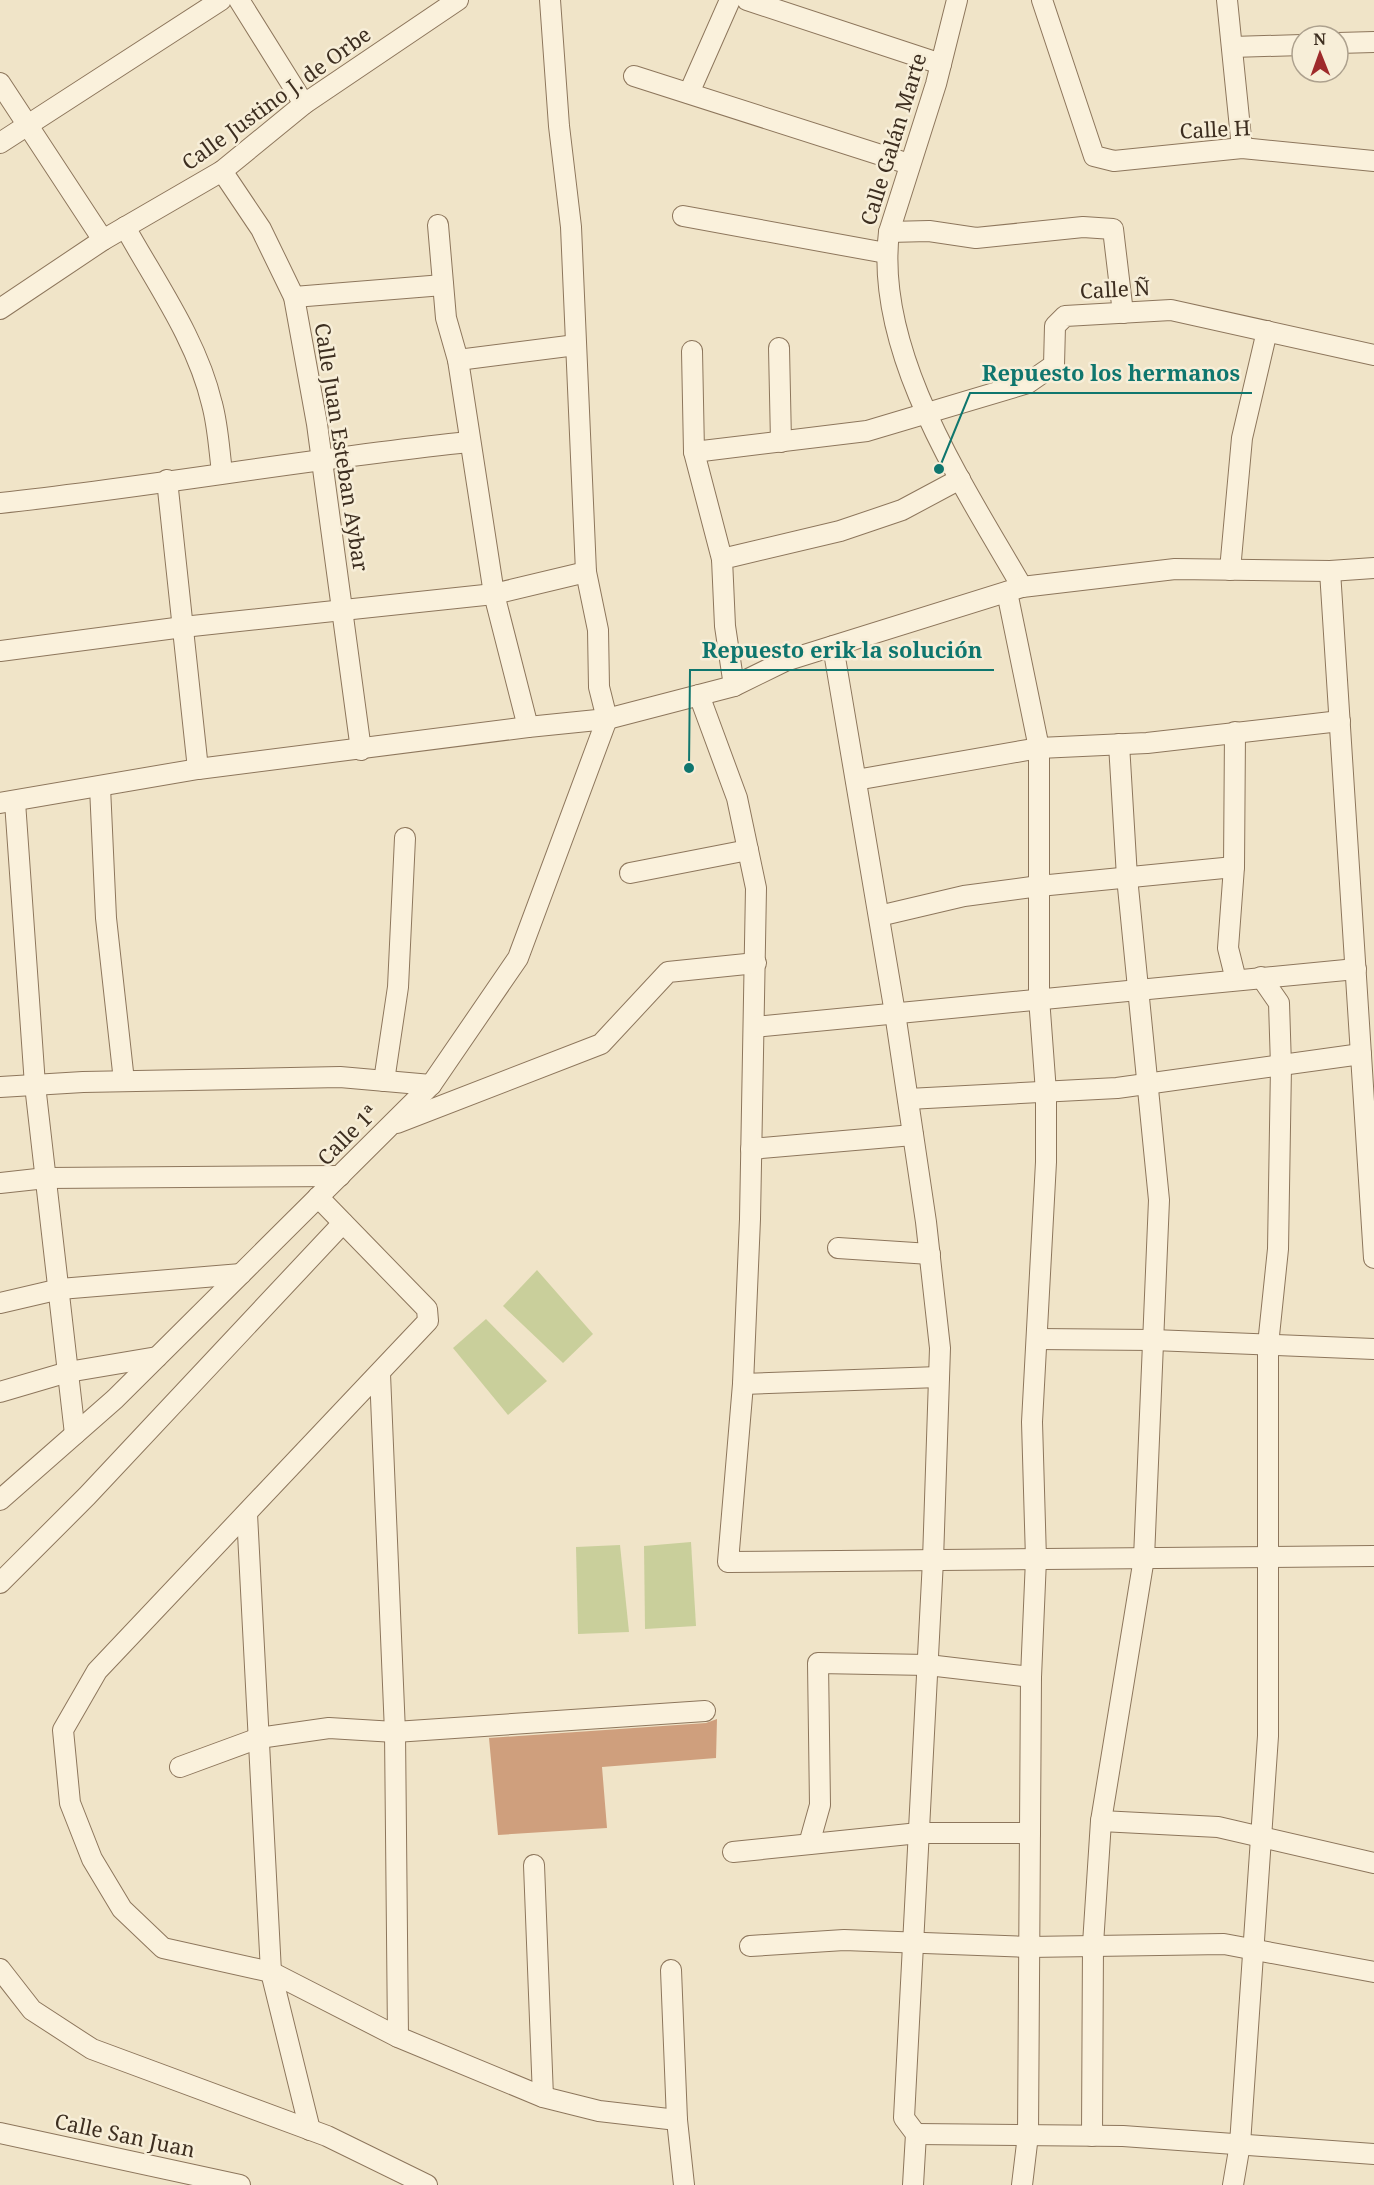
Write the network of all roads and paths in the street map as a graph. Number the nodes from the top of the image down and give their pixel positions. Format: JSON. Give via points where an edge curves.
{"nodes":[{"id":1,"x":221,"y":0,"type":"edge"},
{"id":2,"x":239,"y":0,"type":"edge"},
{"id":3,"x":458,"y":0,"type":"edge"},
{"id":4,"x":550,"y":0,"type":"edge"},
{"id":5,"x":730,"y":0,"type":"edge"},
{"id":6,"x":747,"y":0,"type":"edge"},
{"id":7,"x":957,"y":0,"type":"edge"},
{"id":8,"x":1042,"y":0,"type":"edge"},
{"id":9,"x":1227,"y":0,"type":"edge"},
{"id":10,"x":1374,"y":42,"type":"edge"},
{"id":11,"x":1350,"y":43,"type":"edge"},
{"id":12,"x":1290,"y":45,"type":"edge"},
{"id":13,"x":1232,"y":47,"type":"junction"},
{"id":14,"x":941,"y":64,"type":"junction"},
{"id":15,"x":634,"y":76,"type":"dead end"},
{"id":16,"x":0,"y":83,"type":"edge"},
{"id":17,"x":688,"y":93,"type":"junction"},
{"id":18,"x":304,"y":104,"type":"junction"},
{"id":19,"x":28,"y":126,"type":"junction"},
{"id":20,"x":0,"y":143,"type":"edge"},
{"id":21,"x":1242,"y":148,"type":"junction"},
{"id":22,"x":1374,"y":161,"type":"edge"},
{"id":23,"x":909,"y":164,"type":"junction"},
{"id":24,"x":222,"y":171,"type":"junction"},
{"id":25,"x":683,"y":216,"type":"dead end"},
{"id":26,"x":438,"y":225,"type":"dead end"},
{"id":27,"x":125,"y":227,"type":"junction"},
{"id":28,"x":889,"y":232,"type":"junction"},
{"id":29,"x":103,"y":240,"type":"junction"},
{"id":30,"x":886,"y":253,"type":"junction"},
{"id":31,"x":443,"y":285,"type":"junction"},
{"id":32,"x":294,"y":297,"type":"junction"},
{"id":33,"x":0,"y":309,"type":"edge"},
{"id":34,"x":1123,"y":313,"type":"junction"},
{"id":35,"x":1267,"y":331,"type":"junction"},
{"id":36,"x":576,"y":345,"type":"junction"},
{"id":37,"x":779,"y":348,"type":"dead end"},
{"id":38,"x":692,"y":351,"type":"dead end"},
{"id":39,"x":1374,"y":355,"type":"edge"},
{"id":40,"x":458,"y":360,"type":"junction"},
{"id":41,"x":928,"y":414,"type":"junction"},
{"id":42,"x":469,"y":442,"type":"junction"},
{"id":43,"x":781,"y":442,"type":"junction"},
{"id":44,"x":694,"y":452,"type":"junction"},
{"id":45,"x":320,"y":459,"type":"junction"},
{"id":46,"x":222,"y":472,"type":"junction"},
{"id":47,"x":960,"y":479,"type":"junction"},
{"id":48,"x":167,"y":480,"type":"junction"},
{"id":49,"x":0,"y":503,"type":"edge"},
{"id":50,"x":722,"y":559,"type":"junction"},
{"id":51,"x":1374,"y":568,"type":"edge"},
{"id":52,"x":1230,"y":570,"type":"junction"},
{"id":53,"x":1330,"y":571,"type":"junction"},
{"id":54,"x":586,"y":572,"type":"junction"},
{"id":55,"x":1014,"y":589,"type":"junction"},
{"id":56,"x":494,"y":594,"type":"junction"},
{"id":57,"x":344,"y":612,"type":"junction"},
{"id":58,"x":183,"y":627,"type":"junction"},
{"id":59,"x":833,"y":646,"type":"junction"},
{"id":60,"x":0,"y":651,"type":"edge"},
{"id":61,"x":734,"y":686,"type":"junction"},
{"id":62,"x":699,"y":695,"type":"junction"},
{"id":63,"x":608,"y":719,"type":"junction"},
{"id":64,"x":1340,"y":721,"type":"junction"},
{"id":65,"x":528,"y":727,"type":"junction"},
{"id":66,"x":1235,"y":732,"type":"junction"},
{"id":67,"x":1119,"y":744,"type":"junction"},
{"id":68,"x":1039,"y":748,"type":"junction"},
{"id":69,"x":360,"y":750,"type":"junction"},
{"id":70,"x":198,"y":769,"type":"junction"},
{"id":71,"x":856,"y":780,"type":"junction"},
{"id":72,"x":100,"y":787,"type":"junction"},
{"id":73,"x":8,"y":802,"type":"edge"},
{"id":74,"x":0,"y":820,"type":"edge"},
{"id":75,"x":405,"y":838,"type":"dead end"},
{"id":76,"x":748,"y":850,"type":"junction"},
{"id":77,"x":1234,"y":867,"type":"junction"},
{"id":78,"x":630,"y":873,"type":"dead end"},
{"id":79,"x":1127,"y":877,"type":"junction"},
{"id":80,"x":1039,"y":886,"type":"junction"},
{"id":81,"x":879,"y":916,"type":"junction"},
{"id":82,"x":756,"y":963,"type":"junction"},
{"id":83,"x":1356,"y":969,"type":"junction"},
{"id":84,"x":1261,"y":977,"type":"junction"},
{"id":85,"x":1236,"y":980,"type":"junction"},
{"id":86,"x":1137,"y":989,"type":"junction"},
{"id":87,"x":1039,"y":998,"type":"junction"},
{"id":88,"x":896,"y":1013,"type":"junction"},
{"id":89,"x":754,"y":1027,"type":"junction"},
{"id":90,"x":1361,"y":1054,"type":"junction"},
{"id":91,"x":1281,"y":1066,"type":"junction"},
{"id":92,"x":124,"y":1081,"type":"junction"},
{"id":93,"x":384,"y":1081,"type":"junction"},
{"id":94,"x":1148,"y":1084,"type":"junction"},
{"id":95,"x":35,"y":1085,"type":"junction"},
{"id":96,"x":431,"y":1085,"type":"junction"},
{"id":97,"x":0,"y":1087,"type":"edge"},
{"id":98,"x":1046,"y":1092,"type":"junction"},
{"id":99,"x":908,"y":1100,"type":"junction"},
{"id":100,"x":389,"y":1126,"type":"junction"},
{"id":101,"x":913,"y":1135,"type":"junction"},
{"id":102,"x":751,"y":1149,"type":"junction"},
{"id":103,"x":340,"y":1176,"type":"junction"},
{"id":104,"x":46,"y":1178,"type":"junction"},
{"id":105,"x":0,"y":1183,"type":"edge"},
{"id":106,"x":1372,"y":1196,"type":"edge"},
{"id":107,"x":318,"y":1197,"type":"junction"},
{"id":108,"x":344,"y":1223,"type":"junction"},
{"id":109,"x":838,"y":1248,"type":"dead end"},
{"id":110,"x":930,"y":1254,"type":"junction"},
{"id":111,"x":1374,"y":1258,"type":"edge"},
{"id":112,"x":241,"y":1274,"type":"junction"},
{"id":113,"x":60,"y":1289,"type":"junction"},
{"id":114,"x":0,"y":1303,"type":"edge"},
{"id":115,"x":1037,"y":1339,"type":"junction"},
{"id":116,"x":1153,"y":1340,"type":"junction"},
{"id":117,"x":1268,"y":1345,"type":"junction"},
{"id":118,"x":1374,"y":1349,"type":"edge"},
{"id":119,"x":157,"y":1357,"type":"junction"},
{"id":120,"x":69,"y":1372,"type":"junction"},
{"id":121,"x":380,"y":1374,"type":"junction"},
{"id":122,"x":939,"y":1377,"type":"junction"},
{"id":123,"x":743,"y":1384,"type":"junction"},
{"id":124,"x":0,"y":1392,"type":"edge"},
{"id":125,"x":75,"y":1434,"type":"junction"},
{"id":126,"x":0,"y":1500,"type":"edge"},
{"id":127,"x":247,"y":1514,"type":"junction"},
{"id":128,"x":1374,"y":1556,"type":"edge"},
{"id":129,"x":1268,"y":1557,"type":"junction"},
{"id":130,"x":1144,"y":1558,"type":"junction"},
{"id":131,"x":1036,"y":1559,"type":"junction"},
{"id":132,"x":933,"y":1560,"type":"junction"},
{"id":133,"x":0,"y":1583,"type":"edge"},
{"id":134,"x":928,"y":1665,"type":"junction"},
{"id":135,"x":1031,"y":1677,"type":"junction"},
{"id":136,"x":705,"y":1711,"type":"dead end"},
{"id":137,"x":395,"y":1732,"type":"junction"},
{"id":138,"x":259,"y":1738,"type":"junction"},
{"id":139,"x":180,"y":1767,"type":"dead end"},
{"id":140,"x":1101,"y":1821,"type":"junction"},
{"id":141,"x":918,"y":1833,"type":"junction"},
{"id":142,"x":1030,"y":1833,"type":"junction"},
{"id":143,"x":1261,"y":1836,"type":"junction"},
{"id":144,"x":809,"y":1844,"type":"junction"},
{"id":145,"x":733,"y":1852,"type":"dead end"},
{"id":146,"x":1374,"y":1863,"type":"edge"},
{"id":147,"x":534,"y":1865,"type":"dead end"},
{"id":148,"x":913,"y":1944,"type":"junction"},
{"id":149,"x":1093,"y":1944,"type":"junction"},
{"id":150,"x":750,"y":1946,"type":"dead end"},
{"id":151,"x":1029,"y":1947,"type":"junction"},
{"id":152,"x":1253,"y":1949,"type":"junction"},
{"id":153,"x":0,"y":1969,"type":"edge"},
{"id":154,"x":672,"y":1970,"type":"dead end"},
{"id":155,"x":271,"y":1972,"type":"junction"},
{"id":156,"x":1374,"y":1972,"type":"edge"},
{"id":157,"x":398,"y":2037,"type":"junction"},
{"id":158,"x":543,"y":2097,"type":"junction"},
{"id":159,"x":678,"y":2120,"type":"junction"},
{"id":160,"x":310,"y":2130,"type":"junction"},
{"id":161,"x":0,"y":2133,"type":"edge"},
{"id":162,"x":916,"y":2134,"type":"junction"},
{"id":163,"x":1028,"y":2135,"type":"junction"},
{"id":164,"x":1092,"y":2136,"type":"junction"},
{"id":165,"x":1240,"y":2144,"type":"junction"},
{"id":166,"x":1374,"y":2154,"type":"edge"},
{"id":167,"x":240,"y":2185,"type":"edge"},
{"id":168,"x":427,"y":2185,"type":"edge"},
{"id":169,"x":684,"y":2185,"type":"edge"},
{"id":170,"x":913,"y":2185,"type":"edge"},
{"id":171,"x":1022,"y":2185,"type":"edge"},
{"id":172,"x":1233,"y":2185,"type":"edge"}],
"edges":[{"from":1,"to":19,"type":"street"},
{"from":2,"to":18,"type":"street"},
{"from":3,"to":18,"type":"street","name":"Calle Justino J. de Orbe"},
{"from":4,"to":36,"type":"street","via":[[571,227]]},
{"from":5,"to":17,"type":"street"},
{"from":6,"to":14,"type":"street"},
{"from":7,"to":14,"type":"street","name":"Calle Galán Marte"},
{"from":8,"to":21,"type":"street","name":"Calle H","via":[[1094,156],[1114,161]]},
{"from":9,"to":13,"type":"street"},
{"from":10,"to":11,"type":"street"},
{"from":12,"to":13,"type":"street"},
{"from":13,"to":21,"type":"street"},
{"from":14,"to":23,"type":"street","name":"Calle Galán Marte"},
{"from":15,"to":17,"type":"street"},
{"from":16,"to":19,"type":"street"},
{"from":17,"to":23,"type":"street"},
{"from":18,"to":24,"type":"street","name":"Calle Justino J. de Orbe"},
{"from":19,"to":20,"type":"street"},
{"from":19,"to":29,"type":"street"},
{"from":21,"to":22,"type":"street","name":"Calle H"},
{"from":23,"to":28,"type":"street","name":"Calle Galán Marte"},
{"from":24,"to":27,"type":"street","name":"Calle Justino J. de Orbe"},
{"from":24,"to":32,"type":"street","name":"Calle Juan Esteban Aybar","via":[[261,229]]},
{"from":25,"to":30,"type":"street"},
{"from":26,"to":31,"type":"street"},
{"from":27,"to":29,"type":"street","name":"Calle Justino J. de Orbe"},
{"from":27,"to":46,"type":"street","via":[[187,335],[199,365],[212,403]]},
{"from":28,"to":30,"type":"street","name":"Calle Galán Marte"},
{"from":28,"to":34,"type":"street","via":[[928,231],[976,238],[1083,227],[1113,229]]},
{"from":29,"to":33,"type":"street","name":"Calle Justino J. de Orbe"},
{"from":30,"to":41,"type":"street","name":"Calle Galán Marte","via":[[891,306],[916,395]]},
{"from":31,"to":32,"type":"street"},
{"from":31,"to":40,"type":"street","via":[[446,318]]},
{"from":32,"to":45,"type":"street","name":"Calle Juan Esteban Aybar"},
{"from":34,"to":35,"type":"street","name":"Calle Ñ","via":[[1171,310]]},
{"from":34,"to":41,"type":"street","name":"Calle Ñ","via":[[1065,316],[1055,326],[1054,365],[1028,383]]},
{"from":35,"to":39,"type":"street","name":"Calle Ñ"},
{"from":35,"to":52,"type":"street","via":[[1242,438]]},
{"from":36,"to":40,"type":"street"},
{"from":36,"to":54,"type":"street"},
{"from":37,"to":43,"type":"street"},
{"from":38,"to":44,"type":"street"},
{"from":40,"to":42,"type":"street"},
{"from":41,"to":43,"type":"street","name":"Calle Ñ","via":[[867,431]]},
{"from":41,"to":47,"type":"street","name":"Calle Galán Marte"},
{"from":42,"to":45,"type":"street"},
{"from":42,"to":56,"type":"street"},
{"from":43,"to":44,"type":"street","name":"Calle Ñ"},
{"from":44,"to":50,"type":"street"},
{"from":45,"to":46,"type":"street"},
{"from":45,"to":57,"type":"street","name":"Calle Juan Esteban Aybar"},
{"from":46,"to":48,"type":"street"},
{"from":47,"to":50,"type":"street","via":[[902,510],[871,521]]},
{"from":47,"to":55,"type":"street","name":"Calle Galán Marte"},
{"from":48,"to":49,"type":"street"},
{"from":48,"to":58,"type":"street"},
{"from":50,"to":61,"type":"street","via":[[725,626]]},
{"from":51,"to":53,"type":"street"},
{"from":52,"to":53,"type":"street"},
{"from":52,"to":55,"type":"street","via":[[1174,569]]},
{"from":53,"to":64,"type":"street"},
{"from":54,"to":56,"type":"street"},
{"from":54,"to":63,"type":"street","via":[[598,630],[599,687]]},
{"from":55,"to":59,"type":"street"},
{"from":55,"to":68,"type":"street","name":"Calle Galán Marte"},
{"from":56,"to":57,"type":"street"},
{"from":56,"to":65,"type":"street"},
{"from":57,"to":58,"type":"street"},
{"from":57,"to":69,"type":"street","name":"Calle Juan Esteban Aybar"},
{"from":58,"to":60,"type":"street"},
{"from":58,"to":70,"type":"street"},
{"from":59,"to":61,"type":"street","via":[[785,661]]},
{"from":59,"to":71,"type":"street"},
{"from":61,"to":62,"type":"street"},
{"from":62,"to":63,"type":"street"},
{"from":62,"to":76,"type":"street","via":[[737,798]]},
{"from":63,"to":65,"type":"street"},
{"from":63,"to":96,"type":"street","name":"Calle 1ª","via":[[518,958]]},
{"from":64,"to":66,"type":"street"},
{"from":64,"to":83,"type":"street"},
{"from":65,"to":69,"type":"street"},
{"from":66,"to":67,"type":"street"},
{"from":66,"to":77,"type":"street"},
{"from":67,"to":68,"type":"street"},
{"from":67,"to":79,"type":"street"},
{"from":68,"to":71,"type":"street"},
{"from":68,"to":80,"type":"street","name":"Calle Galán Marte"},
{"from":69,"to":70,"type":"street"},
{"from":70,"to":72,"type":"street"},
{"from":71,"to":81,"type":"street"},
{"from":72,"to":73,"type":"street"},
{"from":72,"to":92,"type":"street","via":[[106,918]]},
{"from":73,"to":74,"type":"street"},
{"from":73,"to":95,"type":"street"},
{"from":75,"to":93,"type":"street","via":[[398,987]]},
{"from":76,"to":78,"type":"street"},
{"from":76,"to":82,"type":"street","via":[[756,888]]},
{"from":77,"to":79,"type":"street"},
{"from":77,"to":85,"type":"street","via":[[1228,948]]},
{"from":79,"to":80,"type":"street"},
{"from":79,"to":86,"type":"street"},
{"from":80,"to":81,"type":"street","via":[[964,896]]},
{"from":80,"to":87,"type":"street","name":"Calle Galán Marte"},
{"from":81,"to":88,"type":"street"},
{"from":82,"to":89,"type":"street"},
{"from":82,"to":100,"type":"street","via":[[668,972],[601,1044]]},
{"from":83,"to":84,"type":"street"},
{"from":83,"to":90,"type":"street"},
{"from":84,"to":85,"type":"street"},
{"from":84,"to":91,"type":"street","via":[[1279,1003]]},
{"from":85,"to":86,"type":"street"},
{"from":86,"to":87,"type":"street"},
{"from":86,"to":94,"type":"street"},
{"from":87,"to":88,"type":"street"},
{"from":87,"to":98,"type":"street","name":"Calle Galán Marte"},
{"from":88,"to":89,"type":"street"},
{"from":88,"to":99,"type":"street"},
{"from":89,"to":102,"type":"street"},
{"from":90,"to":91,"type":"street"},
{"from":90,"to":106,"type":"street"},
{"from":91,"to":94,"type":"street"},
{"from":91,"to":117,"type":"street","via":[[1278,1249]]},
{"from":92,"to":93,"type":"street","via":[[340,1077]]},
{"from":92,"to":95,"type":"street"},
{"from":93,"to":96,"type":"street"},
{"from":94,"to":98,"type":"street"},
{"from":94,"to":116,"type":"street","via":[[1159,1200]]},
{"from":95,"to":97,"type":"street"},
{"from":95,"to":104,"type":"street"},
{"from":96,"to":100,"type":"street","name":"Calle 1ª"},
{"from":98,"to":99,"type":"street"},
{"from":98,"to":115,"type":"street","name":"Calle Galán Marte"},
{"from":99,"to":101,"type":"street"},
{"from":100,"to":103,"type":"street","name":"Calle 1ª"},
{"from":101,"to":102,"type":"street"},
{"from":101,"to":110,"type":"street"},
{"from":102,"to":123,"type":"street"},
{"from":103,"to":104,"type":"street"},
{"from":103,"to":107,"type":"street","name":"Calle 1ª"},
{"from":104,"to":105,"type":"street"},
{"from":104,"to":113,"type":"street"},
{"from":106,"to":111,"type":"street"},
{"from":107,"to":108,"type":"street"},
{"from":107,"to":112,"type":"street","name":"Calle 1ª"},
{"from":108,"to":121,"type":"street","via":[[427,1309],[429,1316]]},
{"from":108,"to":133,"type":"street"},
{"from":109,"to":110,"type":"street"},
{"from":110,"to":122,"type":"street","via":[[940,1348]]},
{"from":112,"to":113,"type":"street"},
{"from":112,"to":119,"type":"street","name":"Calle 1ª"},
{"from":113,"to":114,"type":"street"},
{"from":113,"to":120,"type":"street"},
{"from":115,"to":116,"type":"street"},
{"from":115,"to":131,"type":"street","name":"Calle Galán Marte","via":[[1032,1422]]},
{"from":116,"to":117,"type":"street"},
{"from":116,"to":130,"type":"street"},
{"from":117,"to":118,"type":"street"},
{"from":117,"to":129,"type":"street"},
{"from":119,"to":120,"type":"street"},
{"from":119,"to":125,"type":"street","name":"Calle 1ª"},
{"from":120,"to":124,"type":"street"},
{"from":120,"to":125,"type":"street"},
{"from":121,"to":127,"type":"street"},
{"from":121,"to":137,"type":"street"},
{"from":122,"to":123,"type":"street"},
{"from":122,"to":132,"type":"street"},
{"from":123,"to":132,"type":"street","via":[[728,1562]]},
{"from":125,"to":126,"type":"street","name":"Calle 1ª"},
{"from":127,"to":138,"type":"street"},
{"from":127,"to":155,"type":"street","via":[[97,1671],[63,1730],[70,1803],[92,1859],[122,1909],[163,1948]]},
{"from":128,"to":129,"type":"street"},
{"from":129,"to":130,"type":"street"},
{"from":129,"to":143,"type":"street","via":[[1268,1736]]},
{"from":130,"to":131,"type":"street"},
{"from":130,"to":140,"type":"street"},
{"from":131,"to":132,"type":"street"},
{"from":131,"to":135,"type":"street","name":"Calle Galán Marte"},
{"from":132,"to":134,"type":"street"},
{"from":134,"to":135,"type":"street"},
{"from":134,"to":141,"type":"street"},
{"from":134,"to":144,"type":"street","via":[[818,1663],[820,1805]]},
{"from":135,"to":142,"type":"street","name":"Calle Galán Marte"},
{"from":136,"to":137,"type":"street"},
{"from":137,"to":138,"type":"street","via":[[329,1728]]},
{"from":137,"to":157,"type":"street"},
{"from":138,"to":139,"type":"street"},
{"from":138,"to":155,"type":"street"},
{"from":140,"to":143,"type":"street","via":[[1218,1827]]},
{"from":140,"to":149,"type":"street"},
{"from":141,"to":142,"type":"street"},
{"from":141,"to":144,"type":"street"},
{"from":141,"to":148,"type":"street"},
{"from":142,"to":151,"type":"street","name":"Calle Galán Marte"},
{"from":143,"to":146,"type":"street"},
{"from":143,"to":152,"type":"street"},
{"from":144,"to":145,"type":"street"},
{"from":147,"to":158,"type":"street"},
{"from":148,"to":150,"type":"street","via":[[844,1940]]},
{"from":148,"to":151,"type":"street"},
{"from":148,"to":162,"type":"street","via":[[903,2118]]},
{"from":149,"to":151,"type":"street"},
{"from":149,"to":152,"type":"street","via":[[1224,1944]]},
{"from":149,"to":164,"type":"street"},
{"from":151,"to":163,"type":"street","name":"Calle Galán Marte"},
{"from":152,"to":156,"type":"street"},
{"from":152,"to":165,"type":"street"},
{"from":153,"to":160,"type":"street","via":[[32,2010],[92,2049]]},
{"from":154,"to":159,"type":"street"},
{"from":155,"to":157,"type":"street"},
{"from":155,"to":160,"type":"street"},
{"from":157,"to":158,"type":"street"},
{"from":158,"to":159,"type":"street","via":[[599,2111]]},
{"from":159,"to":169,"type":"street"},
{"from":160,"to":168,"type":"street"},
{"from":161,"to":167,"type":"street","name":"Calle San Juan"},
{"from":162,"to":163,"type":"street"},
{"from":162,"to":170,"type":"street"},
{"from":163,"to":164,"type":"street"},
{"from":163,"to":171,"type":"street","name":"Calle Galán Marte"},
{"from":164,"to":165,"type":"street"},
{"from":165,"to":166,"type":"street"},
{"from":165,"to":172,"type":"street"}]}
